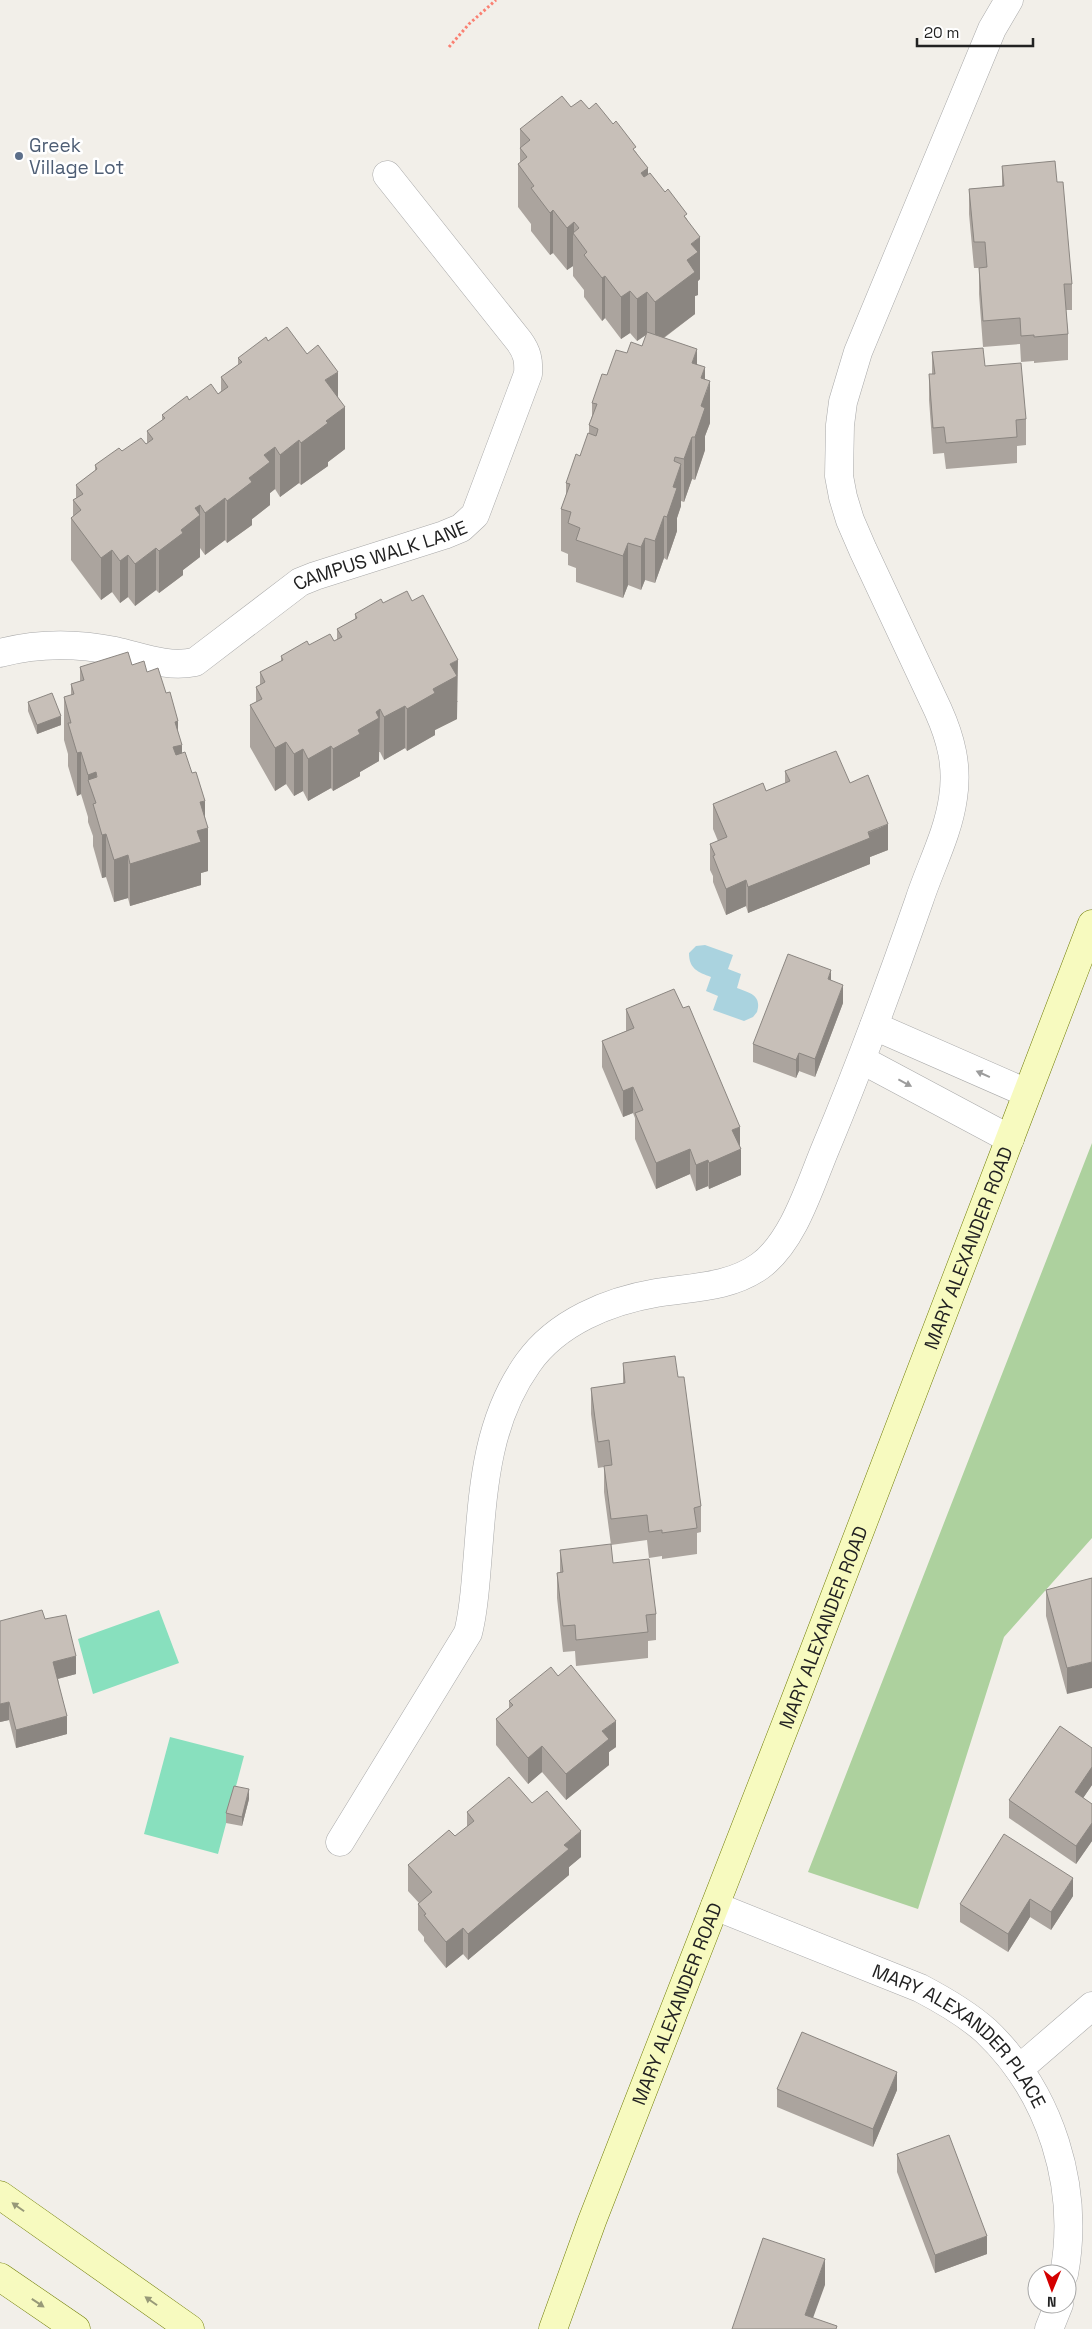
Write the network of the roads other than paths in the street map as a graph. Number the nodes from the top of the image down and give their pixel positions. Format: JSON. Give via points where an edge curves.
{"nodes":[{"id":1,"x":1009,"y":0,"type":"edge"},
{"id":2,"x":387,"y":175,"type":"dead end"},
{"id":3,"x":0,"y":654,"type":"edge"},
{"id":4,"x":1092,"y":924,"type":"edge"},
{"id":5,"x":874,"y":1026,"type":"junction"},
{"id":6,"x":862,"y":1060,"type":"junction"},
{"id":7,"x":1027,"y":1094,"type":"junction"},
{"id":8,"x":1010,"y":1138,"type":"junction"},
{"id":9,"x":340,"y":1842,"type":"dead end"},
{"id":10,"x":715,"y":1906,"type":"junction"},
{"id":11,"x":1092,"y":2006,"type":"edge"},
{"id":12,"x":1019,"y":2069,"type":"junction"},
{"id":13,"x":0,"y":2195,"type":"edge"},
{"id":14,"x":1066,"y":2264,"type":"edge"},
{"id":15,"x":0,"y":2277,"type":"edge"},
{"id":16,"x":1055,"y":2314,"type":"edge"},
{"id":17,"x":76,"y":2329,"type":"edge"},
{"id":18,"x":190,"y":2329,"type":"edge"},
{"id":19,"x":552,"y":2329,"type":"edge"},
{"id":20,"x":1049,"y":2329,"type":"edge"}],
"edges":[{"from":1,"to":5,"type":"street","via":[[992,30],[858,352],[841,418],[839,476],[850,520],[949,734],[954,752],[954,795],[946,829]]},
{"from":2,"to":3,"type":"street","name":"CAMPUS WALK LANE","via":[[526,350],[528,374],[475,515],[461,528],[444,535],[300,582],[194,662],[168,664],[71,645],[39,645]]},
{"from":4,"to":7,"type":"street","name":"MARY ALEXANDER ROAD"},
{"from":5,"to":6,"type":"street"},
{"from":7,"to":5,"type":"street","one_way":true},
{"from":6,"to":8,"type":"street","one_way":true},
{"from":6,"to":9,"type":"street","via":[[792,1226],[771,1257],[740,1278],[654,1294],[601,1309],[550,1337],[528,1363],[505,1402],[487,1460],[468,1633]]},
{"from":7,"to":8,"type":"street","name":"MARY ALEXANDER ROAD"},
{"from":8,"to":10,"type":"street","name":"MARY ALEXANDER ROAD"},
{"from":10,"to":12,"type":"street","name":"MARY ALEXANDER PLACE","via":[[944,2000],[986,2031]]},
{"from":10,"to":19,"type":"street","name":"MARY ALEXANDER ROAD"},
{"from":11,"to":12,"type":"street"},
{"from":12,"to":14,"type":"street","name":"MARY ALEXANDER PLACE","via":[[1047,2117],[1056,2142],[1068,2193],[1069,2249]]},
{"from":18,"to":13,"type":"street","one_way":true},
{"from":15,"to":17,"type":"street","one_way":true},
{"from":16,"to":20,"type":"street"}]}
